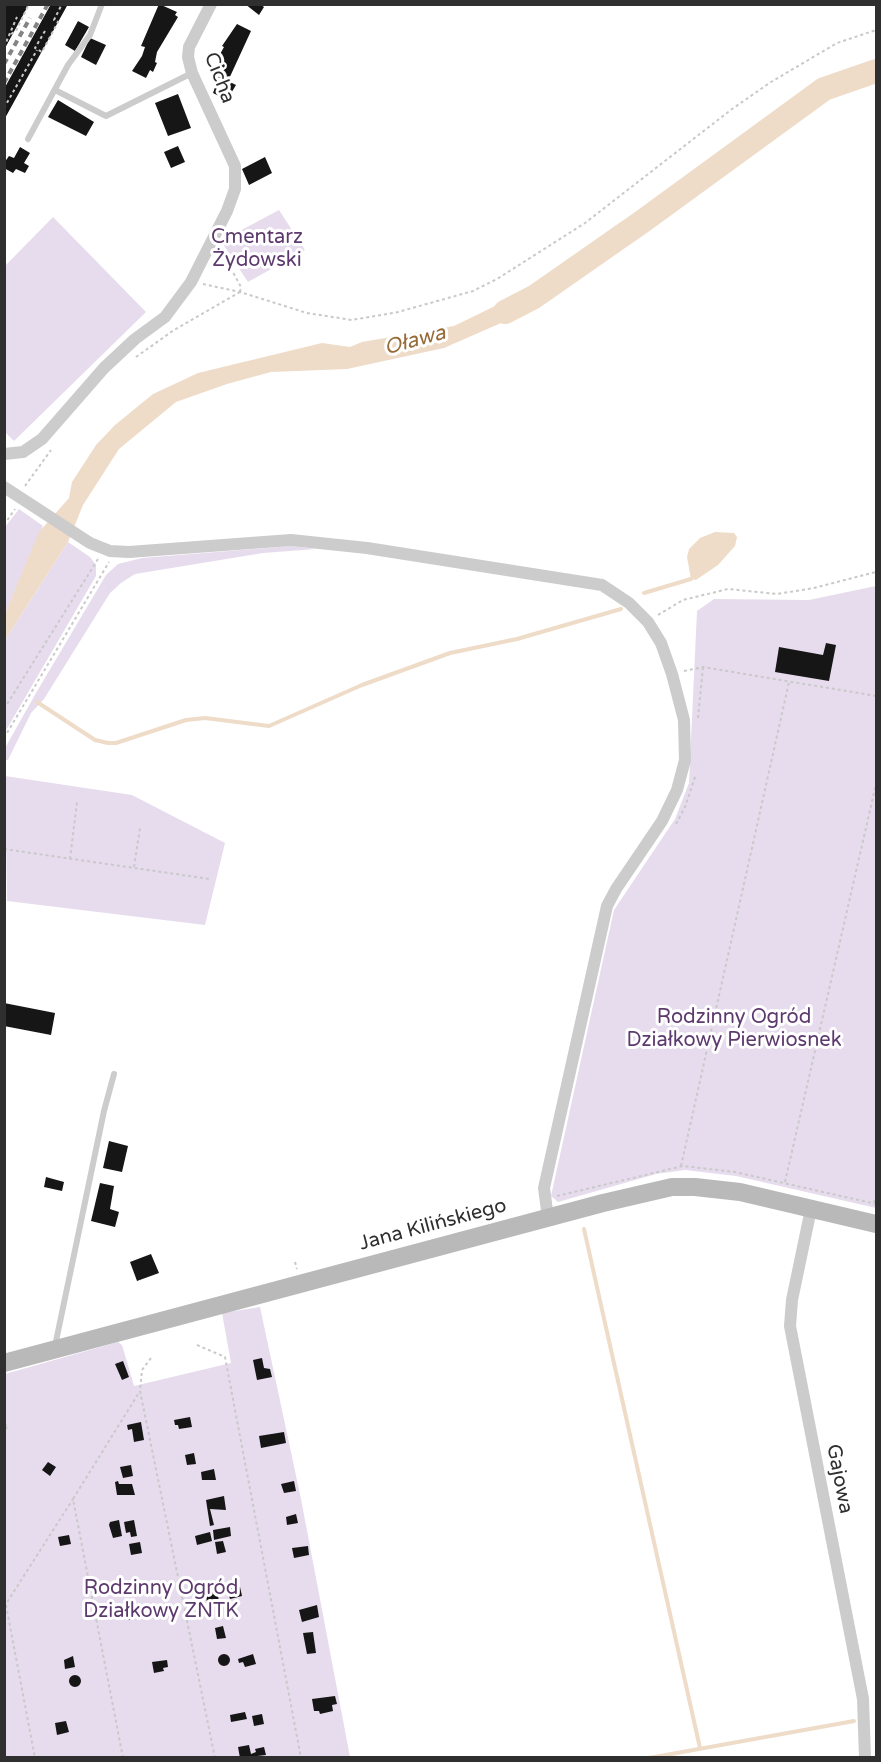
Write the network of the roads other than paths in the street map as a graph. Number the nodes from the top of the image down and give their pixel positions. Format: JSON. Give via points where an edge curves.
{"nodes":[{"id":1,"x":102,"y":4,"type":"edge"},
{"id":2,"x":211,"y":4,"type":"edge"},
{"id":3,"x":192,"y":73,"type":"junction"},
{"id":4,"x":55,"y":90,"type":"junction"},
{"id":5,"x":28,"y":139,"type":"dead end"},
{"id":6,"x":4,"y":454,"type":"edge"},
{"id":7,"x":4,"y":487,"type":"edge"},
{"id":8,"x":114,"y":1074,"type":"dead end"},
{"id":9,"x":811,"y":1209,"type":"junction"},
{"id":10,"x":548,"y":1218,"type":"junction"},
{"id":11,"x":876,"y":1224,"type":"edge"},
{"id":12,"x":54,"y":1349,"type":"junction"},
{"id":13,"x":4,"y":1363,"type":"edge"},
{"id":14,"x":865,"y":1758,"type":"edge"}],
"edges":[{"from":1,"to":4,"type":"lane","via":[[90,35]]},
{"from":2,"to":3,"type":"street","name":"Cicha","via":[[189,47]]},
{"from":3,"to":4,"type":"lane","via":[[106,116]]},
{"from":3,"to":6,"type":"street","name":"Cicha","via":[[235,166],[231,201],[191,282],[165,317],[104,368],[42,439],[23,452]]},
{"from":4,"to":5,"type":"lane"},
{"from":7,"to":10,"type":"street","via":[[90,543],[110,551],[291,540],[358,547],[602,585],[630,603],[648,622],[661,643],[684,720],[684,766],[662,821],[607,906],[544,1188]]},
{"from":8,"to":12,"type":"lane"},
{"from":9,"to":10,"type":"street","name":"Jana Kilińskiego","via":[[740,1192],[682,1187]]},
{"from":9,"to":11,"type":"street","name":"Jana Kilińskiego"},
{"from":9,"to":14,"type":"street","name":"Gajowa","via":[[790,1326],[863,1699]]},
{"from":10,"to":12,"type":"street","name":"Jana Kilińskiego"},
{"from":12,"to":13,"type":"street","name":"Jana Kilińskiego"}]}
